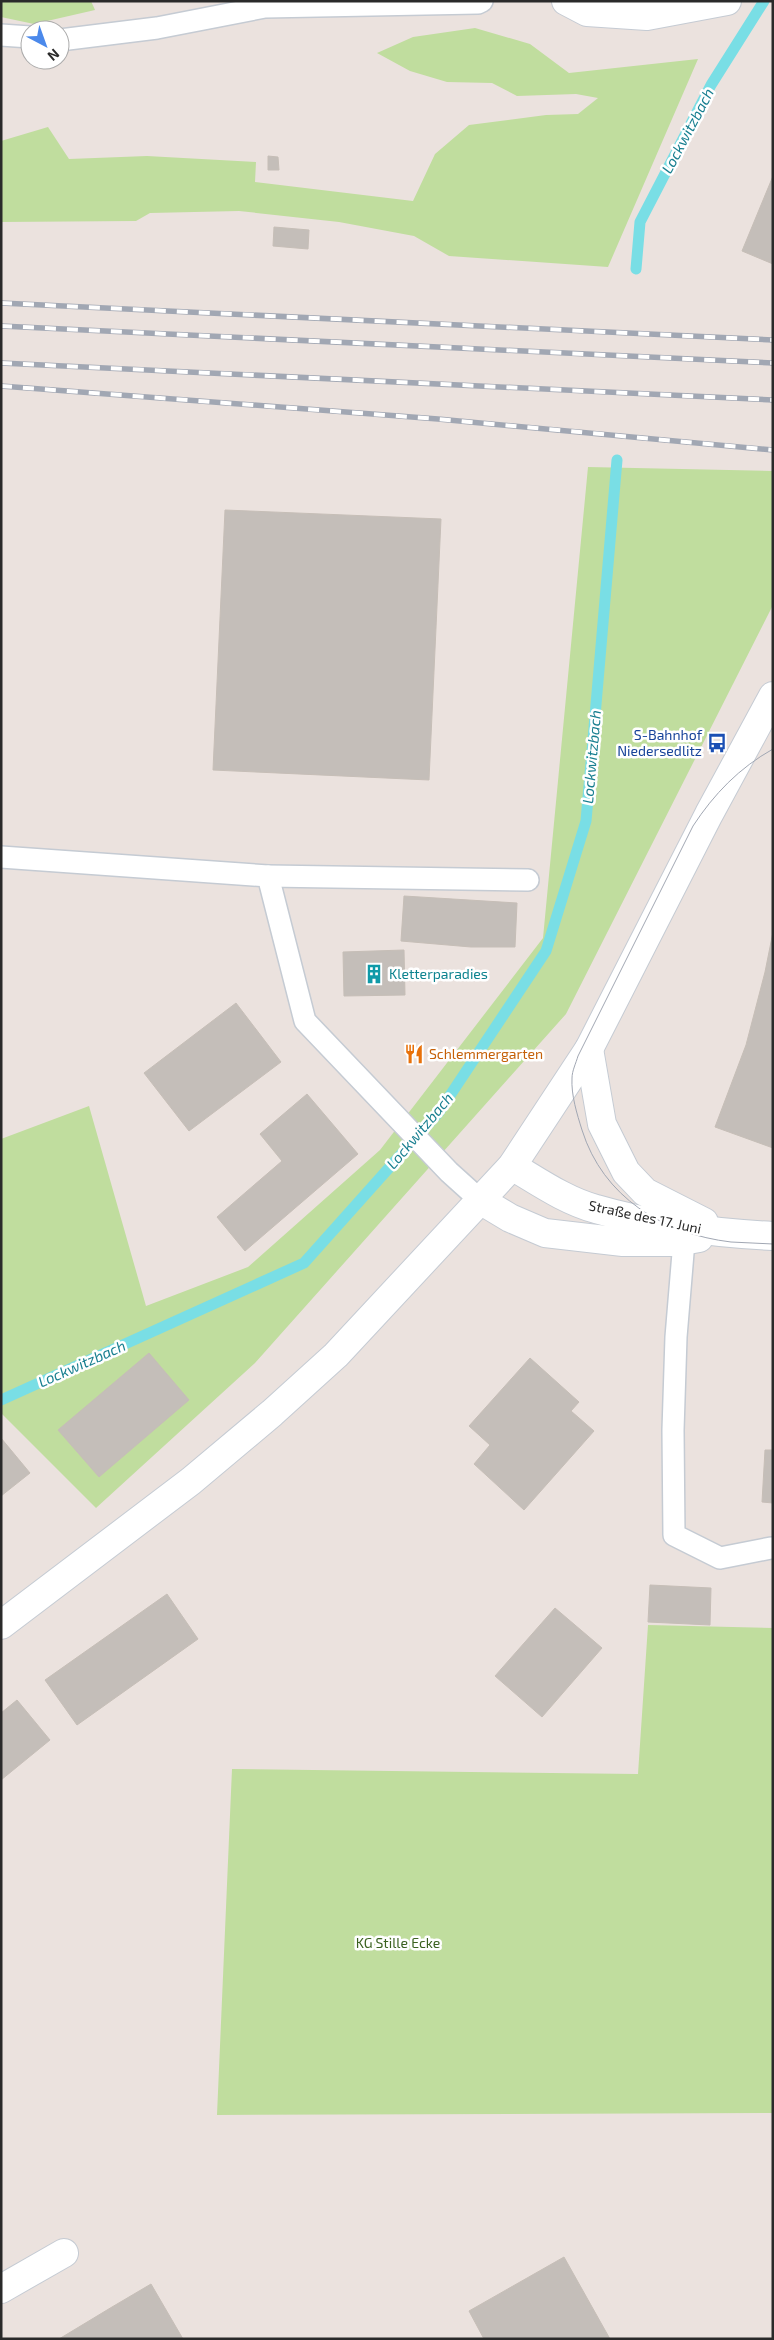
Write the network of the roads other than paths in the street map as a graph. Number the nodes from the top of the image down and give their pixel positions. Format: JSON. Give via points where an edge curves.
{"nodes":[{"id":1,"x":482,"y":1,"type":"edge"},
{"id":2,"x":566,"y":1,"type":"edge"},
{"id":3,"x":726,"y":1,"type":"edge"},
{"id":4,"x":256,"y":4,"type":"edge"},
{"id":5,"x":1,"y":35,"type":"edge"},
{"id":6,"x":20,"y":37,"type":"edge"},
{"id":7,"x":70,"y":39,"type":"edge"},
{"id":8,"x":773,"y":696,"type":"edge"},
{"id":9,"x":1,"y":857,"type":"edge"},
{"id":10,"x":268,"y":876,"type":"junction"},
{"id":11,"x":528,"y":880,"type":"dead end"},
{"id":12,"x":589,"y":1049,"type":"junction"},
{"id":13,"x":512,"y":1166,"type":"junction"},
{"id":14,"x":480,"y":1200,"type":"junction"},
{"id":15,"x":728,"y":1234,"type":"junction"},
{"id":16,"x":773,"y":1236,"type":"edge"},
{"id":17,"x":684,"y":1241,"type":"junction"},
{"id":18,"x":771,"y":1548,"type":"dead end"},
{"id":19,"x":1,"y":1625,"type":"edge"},
{"id":20,"x":64,"y":2253,"type":"dead end"},
{"id":21,"x":1,"y":2289,"type":"edge"}],
"edges":[{"from":1,"to":4,"type":"lane"},
{"from":2,"to":3,"type":"street","via":[[587,12],[647,16]]},
{"from":4,"to":7,"type":"lane","via":[[157,28]]},
{"from":5,"to":6,"type":"lane"},
{"from":8,"to":12,"type":"street"},
{"from":9,"to":10,"type":"lane"},
{"from":10,"to":11,"type":"lane"},
{"from":10,"to":14,"type":"lane","via":[[305,1021],[394,1116]]},
{"from":12,"to":13,"type":"street"},
{"from":12,"to":15,"type":"street","via":[[602,1124],[626,1172],[645,1192]]},
{"from":13,"to":14,"type":"street"},
{"from":13,"to":15,"type":"street","name":"Straße des 17. Juni","via":[[560,1194],[595,1209]]},
{"from":14,"to":17,"type":"street","name":"Straße des 17. Juni","via":[[545,1233],[623,1242]]},
{"from":14,"to":19,"type":"street","via":[[336,1355],[272,1413],[139,1522]]},
{"from":15,"to":16,"type":"street","name":"Straße des 17. Juni"},
{"from":15,"to":17,"type":"street","name":"Straße des 17. Juni"},
{"from":17,"to":18,"type":"lane","via":[[672,1430],[674,1535],[720,1558]]},
{"from":20,"to":21,"type":"street"}]}
